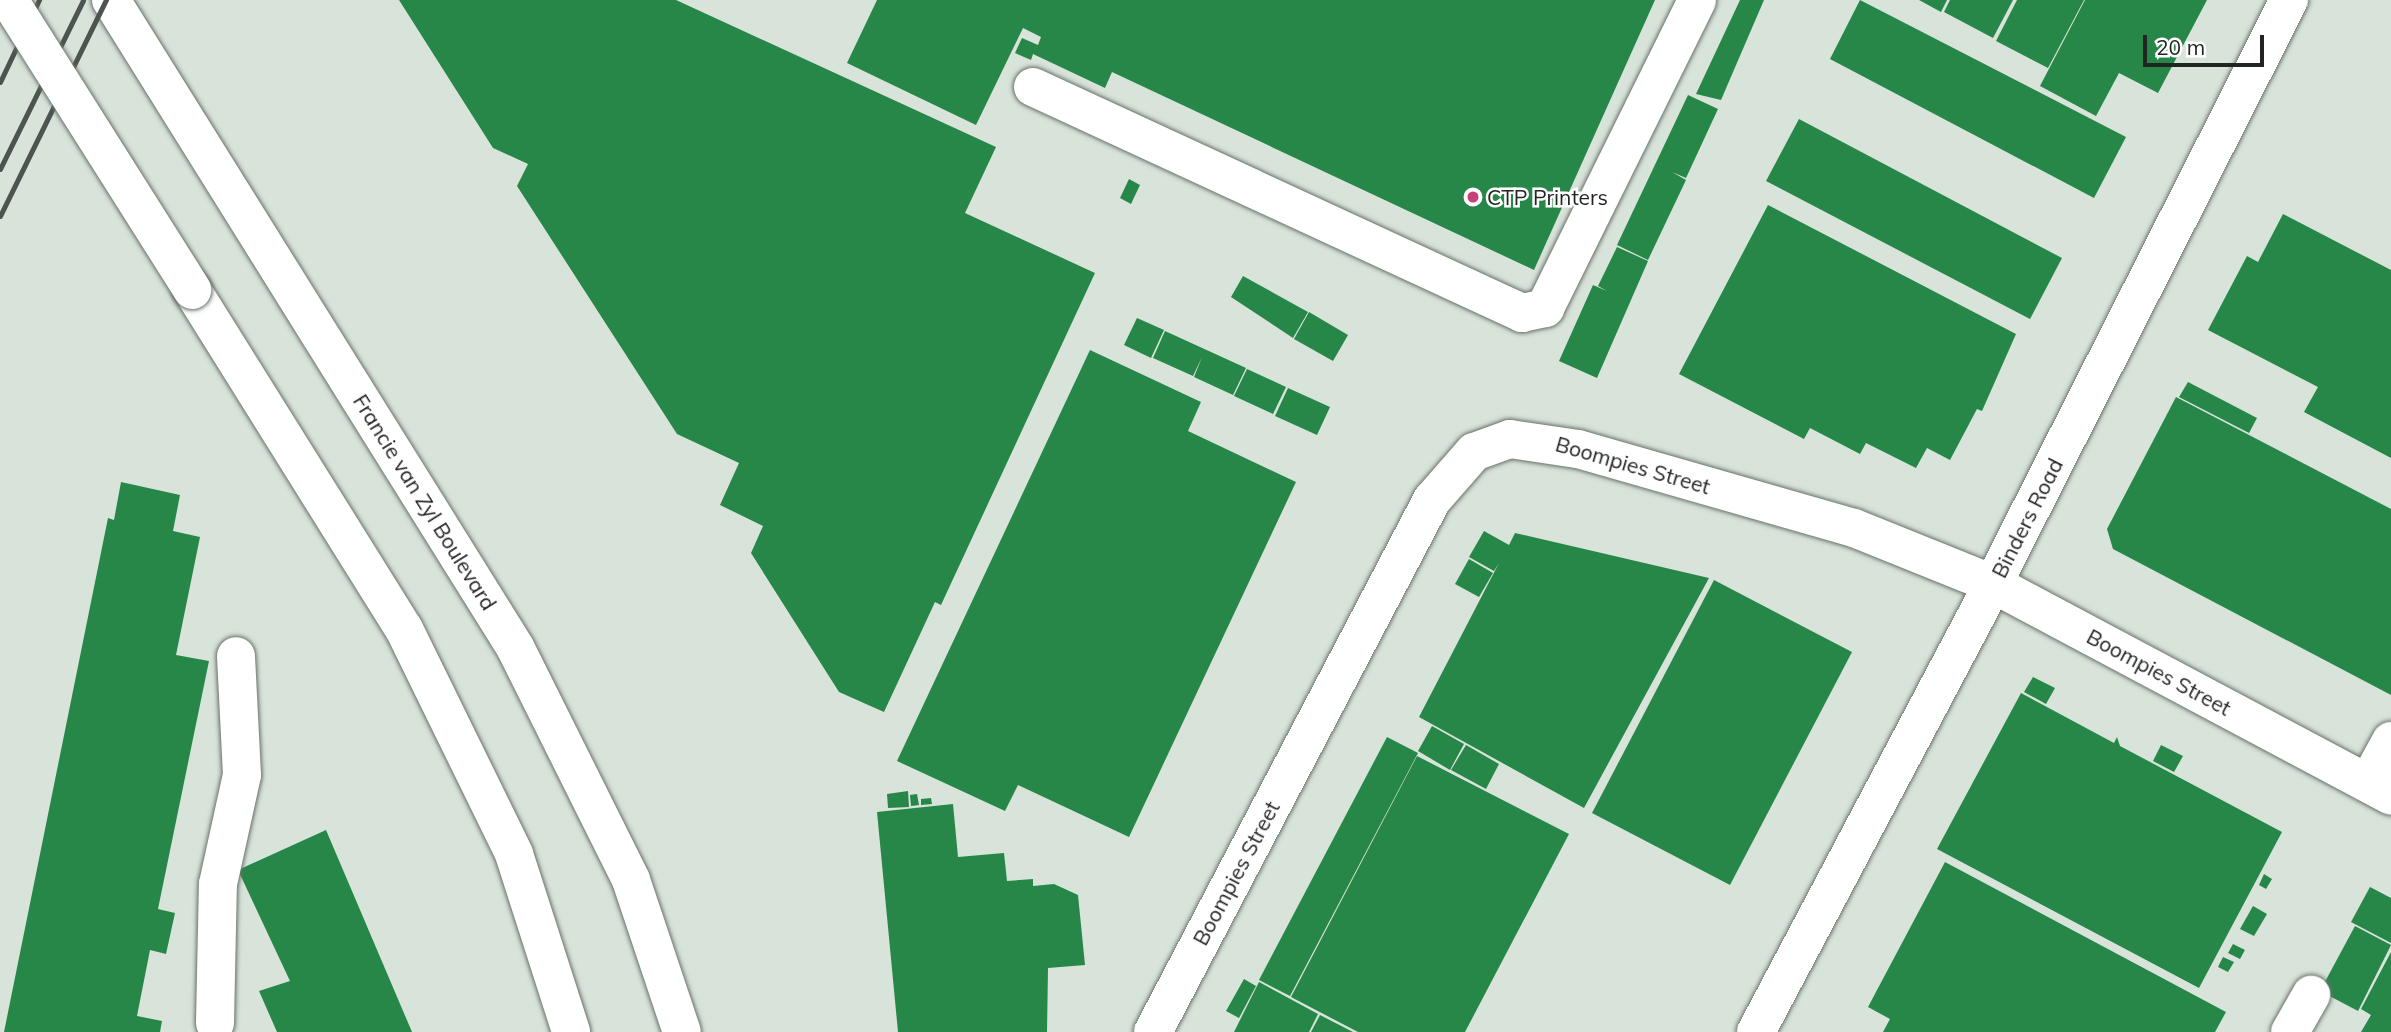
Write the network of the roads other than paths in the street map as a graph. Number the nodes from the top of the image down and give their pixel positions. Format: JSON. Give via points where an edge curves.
{"nodes":[{"id":1,"x":9,"y":0,"type":"edge"},
{"id":2,"x":111,"y":0,"type":"edge"},
{"id":3,"x":1697,"y":0,"type":"edge"},
{"id":4,"x":2289,"y":0,"type":"edge"},
{"id":5,"x":1033,"y":87,"type":"dead end"},
{"id":6,"x":1993,"y":584,"type":"junction"},
{"id":7,"x":236,"y":656,"type":"dead end"},
{"id":8,"x":2391,"y":741,"type":"edge"},
{"id":9,"x":2379,"y":790,"type":"edge"},
{"id":10,"x":2311,"y":995,"type":"dead end"},
{"id":11,"x":216,"y":1029,"type":"edge"},
{"id":12,"x":571,"y":1032,"type":"edge"},
{"id":13,"x":682,"y":1032,"type":"edge"},
{"id":14,"x":1153,"y":1032,"type":"edge"},
{"id":15,"x":1756,"y":1032,"type":"edge"},
{"id":16,"x":2290,"y":1032,"type":"edge"}],
"edges":[{"from":1,"to":12,"type":"street","bridge":true,"via":[[404,629],[514,854]]},
{"from":2,"to":13,"type":"street","name":"Francie van Zyl Boulevard","via":[[253,222],[547,706],[631,880]]},
{"from":3,"to":5,"type":"street","via":[[1545,308],[1522,313]]},
{"from":4,"to":6,"type":"street","name":"Binders Road"},
{"from":6,"to":9,"type":"street","name":"Boompies Street"},
{"from":6,"to":14,"type":"street","name":"Boompies Street","via":[[1854,528],[1578,449],[1510,439],[1474,452],[1432,500]]},
{"from":6,"to":15,"type":"street","name":"Binders Road"},
{"from":7,"to":11,"type":"street","via":[[242,775],[218,884]]},
{"from":8,"to":9,"type":"street"},
{"from":10,"to":16,"type":"street"}]}
